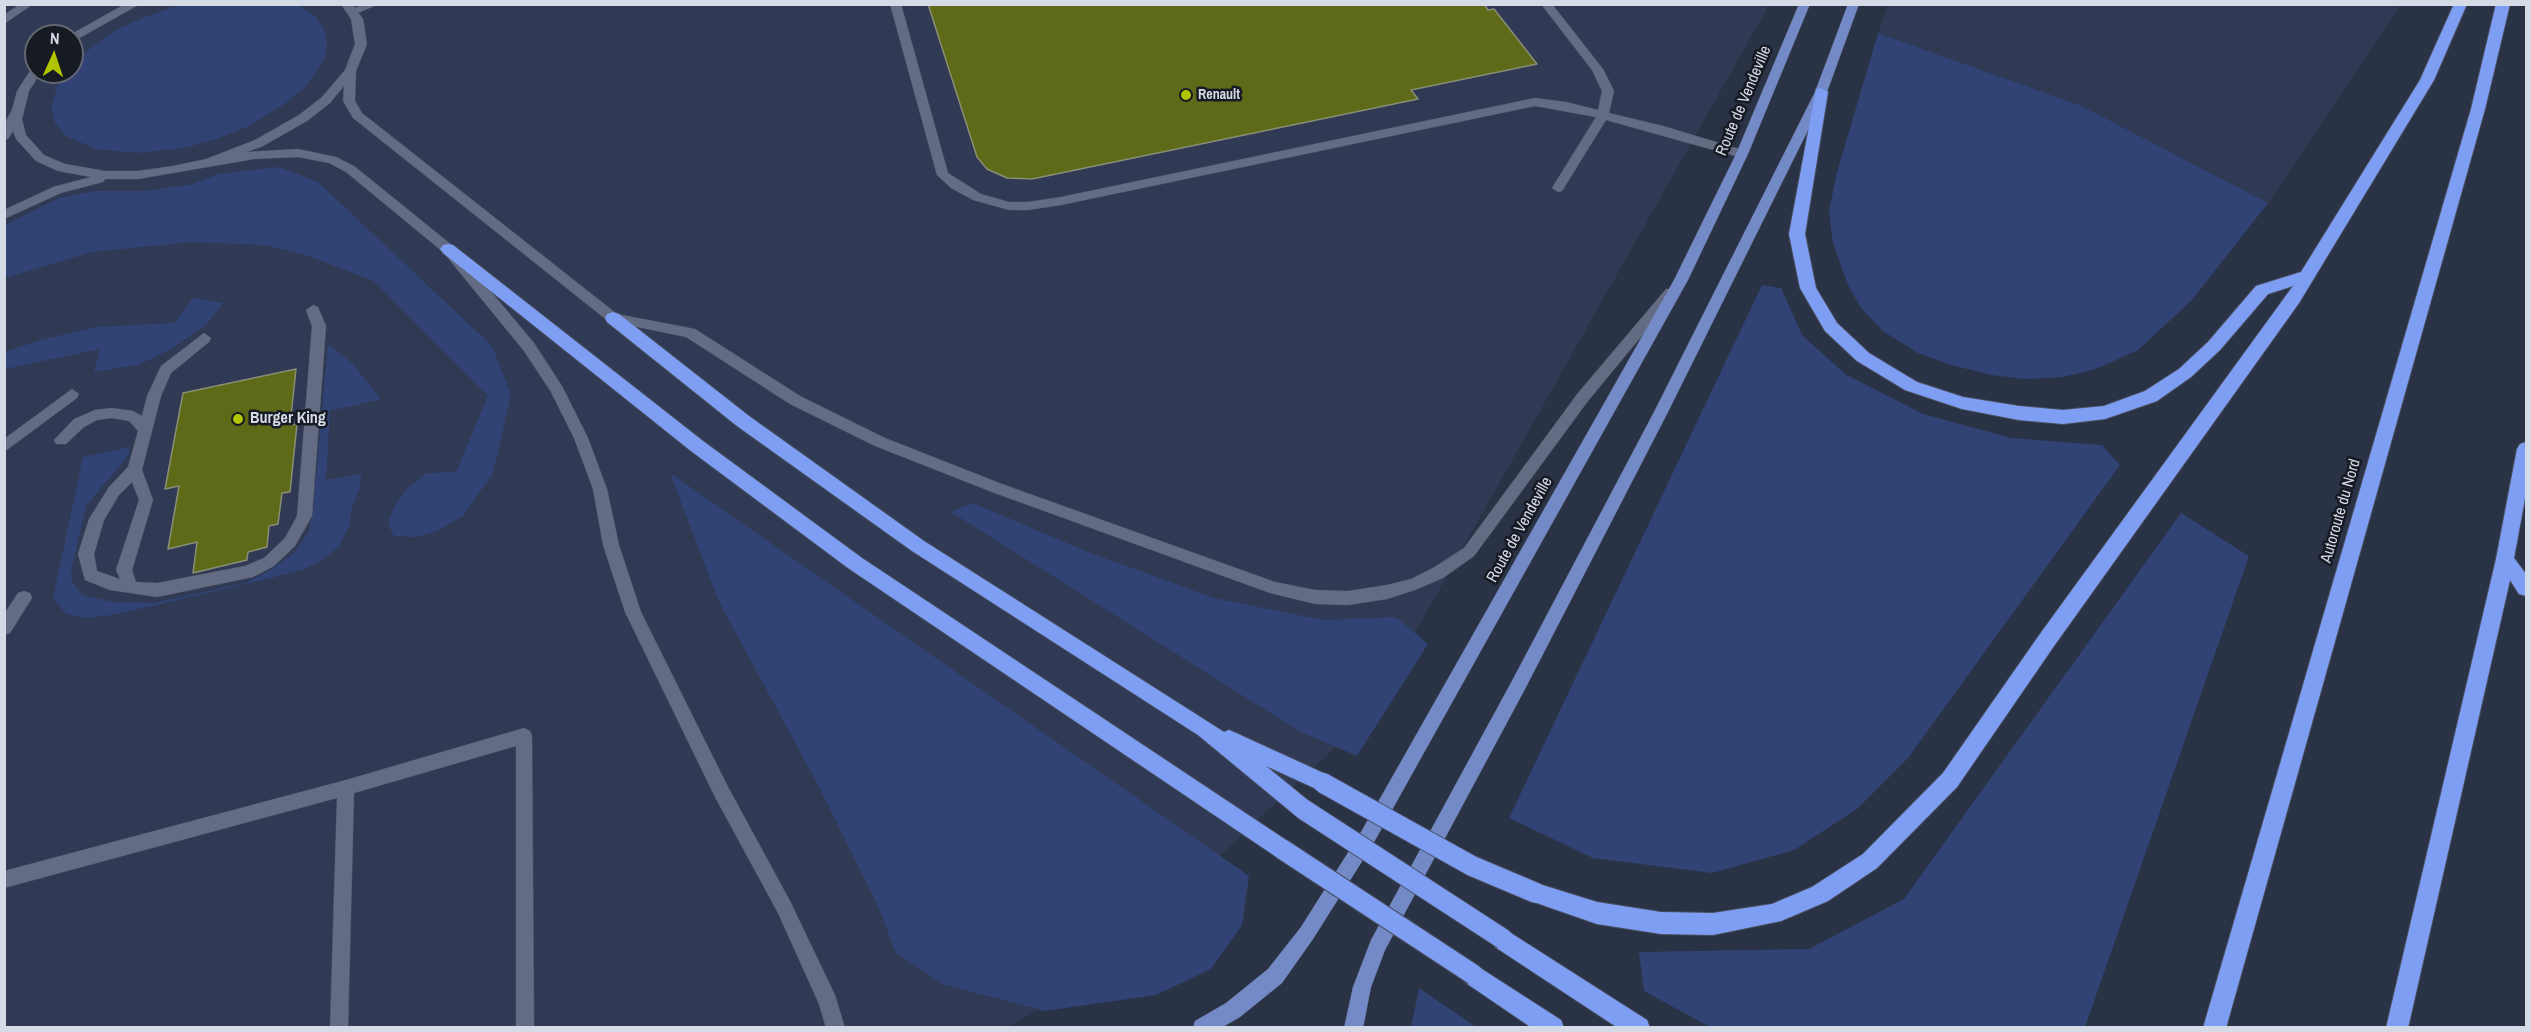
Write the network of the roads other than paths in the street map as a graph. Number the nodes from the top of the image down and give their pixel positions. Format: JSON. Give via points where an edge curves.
{"nodes":[{"id":1,"x":28,"y":4,"type":"edge"},
{"id":2,"x":135,"y":4,"type":"edge"},
{"id":3,"x":374,"y":4,"type":"edge"},
{"id":4,"x":895,"y":4,"type":"edge"},
{"id":5,"x":1545,"y":4,"type":"edge"},
{"id":6,"x":1805,"y":4,"type":"edge"},
{"id":7,"x":1854,"y":4,"type":"edge"},
{"id":8,"x":2461,"y":4,"type":"edge"},
{"id":9,"x":2504,"y":4,"type":"edge"},
{"id":10,"x":349,"y":8,"type":"edge"},
{"id":11,"x":4,"y":21,"type":"edge"},
{"id":12,"x":84,"y":31,"type":"edge"},
{"id":13,"x":350,"y":71,"type":"junction"},
{"id":14,"x":28,"y":84,"type":"edge"},
{"id":15,"x":1821,"y":92,"type":"junction"},
{"id":16,"x":17,"y":110,"type":"junction"},
{"id":17,"x":1603,"y":115,"type":"junction"},
{"id":18,"x":4,"y":136,"type":"edge"},
{"id":19,"x":1742,"y":154,"type":"junction"},
{"id":20,"x":209,"y":162,"type":"junction"},
{"id":21,"x":122,"y":175,"type":"junction"},
{"id":22,"x":1558,"y":188,"type":"dead end"},
{"id":23,"x":4,"y":215,"type":"edge"},
{"id":24,"x":448,"y":249,"type":"junction"},
{"id":25,"x":2307,"y":276,"type":"junction"},
{"id":26,"x":1681,"y":280,"type":"junction"},
{"id":27,"x":313,"y":310,"type":"dead end"},
{"id":28,"x":613,"y":318,"type":"junction"},
{"id":29,"x":204,"y":338,"type":"dead end"},
{"id":30,"x":72,"y":394,"type":"dead end"},
{"id":31,"x":145,"y":429,"type":"junction"},
{"id":32,"x":61,"y":440,"type":"dead end"},
{"id":33,"x":4,"y":447,"type":"edge"},
{"id":34,"x":2526,"y":449,"type":"edge"},
{"id":35,"x":135,"y":470,"type":"junction"},
{"id":36,"x":2505,"y":559,"type":"junction"},
{"id":37,"x":131,"y":588,"type":"junction"},
{"id":38,"x":2526,"y":588,"type":"edge"},
{"id":39,"x":24,"y":598,"type":"dead end"},
{"id":40,"x":4,"y":628,"type":"edge"},
{"id":41,"x":1205,"y":729,"type":"junction"},
{"id":42,"x":346,"y":788,"type":"junction"},
{"id":43,"x":4,"y":880,"type":"edge"},
{"id":44,"x":339,"y":1028,"type":"edge"},
{"id":45,"x":525,"y":1028,"type":"edge"},
{"id":46,"x":836,"y":1028,"type":"edge"},
{"id":47,"x":1202,"y":1028,"type":"edge"},
{"id":48,"x":1353,"y":1028,"type":"edge"},
{"id":49,"x":1553,"y":1028,"type":"edge"},
{"id":50,"x":1639,"y":1028,"type":"edge"},
{"id":51,"x":2214,"y":1028,"type":"edge"},
{"id":52,"x":2397,"y":1028,"type":"edge"}],
"edges":[{"from":1,"to":11,"type":"street"},
{"from":2,"to":12,"type":"street"},
{"from":3,"to":10,"type":"street"},
{"from":4,"to":17,"type":"street","via":[[944,175],[977,196],[1009,206],[1061,201],[1535,102]]},
{"from":5,"to":17,"type":"street","via":[[1597,69],[1608,91]]},
{"from":6,"to":19,"type":"main road","name":"Route de Vendeville"},
{"from":7,"to":15,"type":"main road"},
{"from":8,"to":25,"type":"highway","via":[[2427,80]]},
{"from":9,"to":51,"type":"highway","name":"Autoroute du Nord","via":[[2478,110]]},
{"from":10,"to":13,"type":"street","via":[[359,27],[361,44]]},
{"from":13,"to":20,"type":"street","via":[[331,95],[303,118],[259,143]]},
{"from":13,"to":28,"type":"street","via":[[349,101],[357,115]]},
{"from":14,"to":16,"type":"street"},
{"from":15,"to":25,"type":"highway","via":[[1797,234],[1808,288],[1831,327],[1863,357],[1911,386],[1962,403],[2019,413],[2063,417],[2105,412],[2151,396],[2185,373],[2262,290]]},
{"from":15,"to":48,"type":"main road","via":[[1661,412],[1377,946]]},
{"from":16,"to":18,"type":"street"},
{"from":16,"to":21,"type":"street","via":[[21,136],[40,158],[75,171]]},
{"from":17,"to":19,"type":"street"},
{"from":17,"to":22,"type":"street"},
{"from":19,"to":26,"type":"main road","name":"Route de Vendeville"},
{"from":20,"to":21,"type":"street","via":[[165,172]]},
{"from":20,"to":24,"type":"street","via":[[278,152],[312,154],[332,160],[359,176]]},
{"from":21,"to":23,"type":"street","via":[[57,190]]},
{"from":24,"to":46,"type":"street","via":[[529,347],[581,438],[600,489],[611,545],[633,612],[721,791],[784,907]]},
{"from":24,"to":49,"type":"highway","bridge":true,"via":[[697,446],[855,563]]},
{"from":25,"to":41,"type":"highway","bridge":true,"via":[[1950,780],[1870,861],[1820,894],[1773,914],[1713,924],[1661,923],[1597,913],[1472,866],[1323,783]]},
{"from":26,"to":28,"type":"street","via":[[1583,397],[1469,552],[1415,584],[1348,598],[1315,597],[1275,588],[997,488],[880,442],[795,400],[690,333]]},
{"from":26,"to":47,"type":"main road","name":"Route de Vendeville","via":[[1379,817],[1307,933],[1275,976],[1233,1010]]},
{"from":27,"to":37,"type":"street","via":[[319,326],[304,516],[290,542],[269,562],[248,572],[158,590]]},
{"from":28,"to":41,"type":"highway","via":[[743,421],[918,546]]},
{"from":29,"to":31,"type":"street","via":[[166,370]]},
{"from":30,"to":33,"type":"street"},
{"from":31,"to":32,"type":"street","via":[[133,416],[95,415],[79,423]]},
{"from":31,"to":35,"type":"street"},
{"from":34,"to":36,"type":"highway"},
{"from":35,"to":37,"type":"street","via":[[146,500],[124,570]]},
{"from":35,"to":37,"type":"street","via":[[114,491],[97,519],[86,554],[90,575]]},
{"from":36,"to":38,"type":"highway"},
{"from":36,"to":52,"type":"highway"},
{"from":39,"to":40,"type":"street"},
{"from":41,"to":50,"type":"highway","bridge":true,"via":[[1303,809]]},
{"from":42,"to":43,"type":"street"},
{"from":42,"to":44,"type":"street"},
{"from":42,"to":45,"type":"street","via":[[524,735]]}]}
